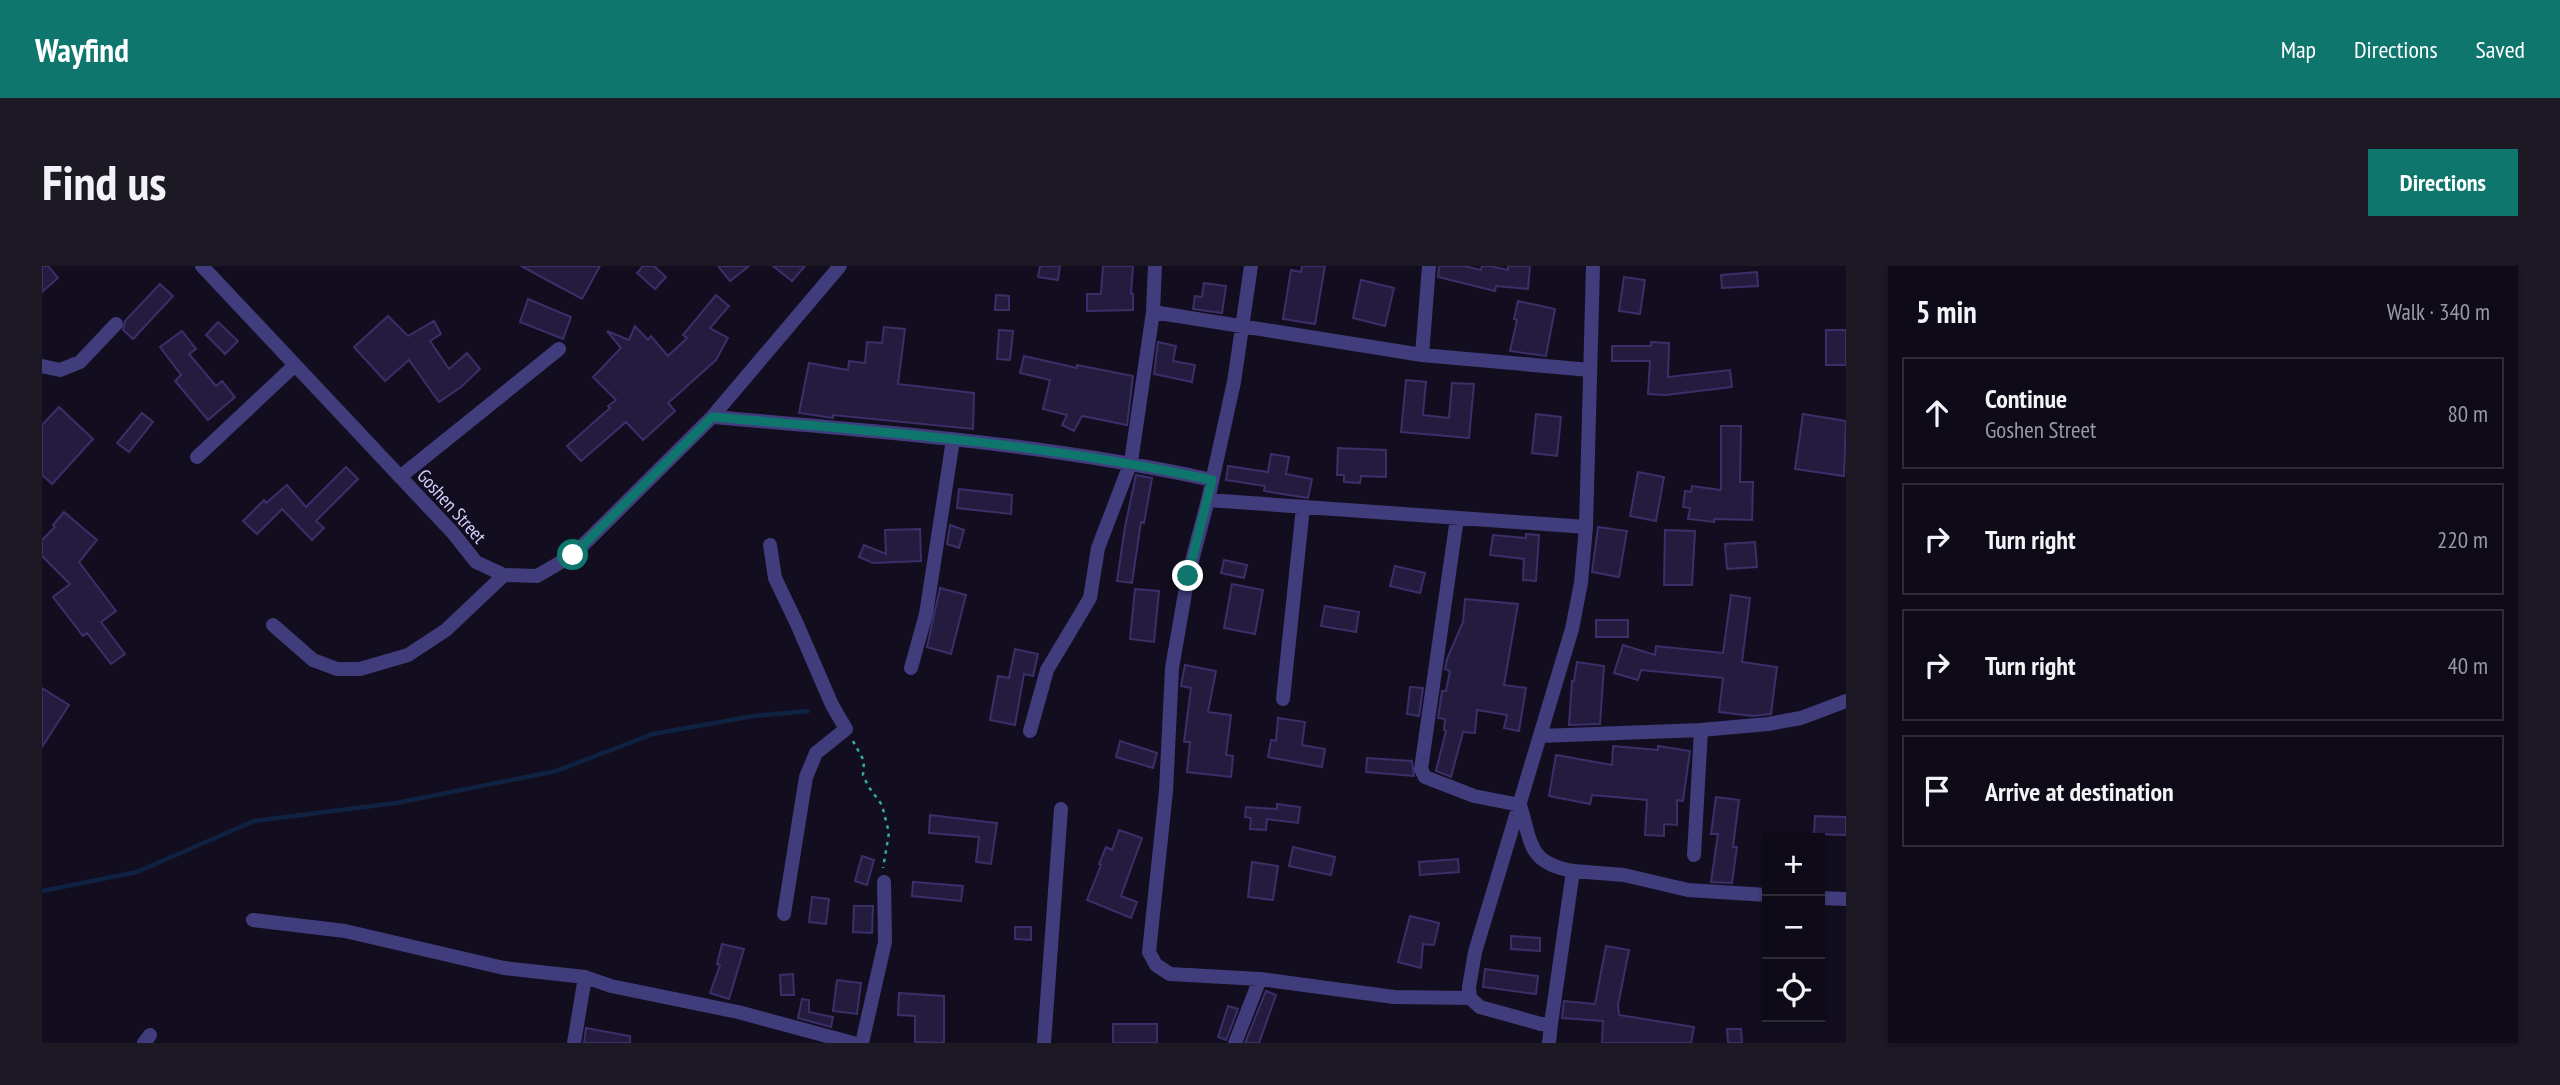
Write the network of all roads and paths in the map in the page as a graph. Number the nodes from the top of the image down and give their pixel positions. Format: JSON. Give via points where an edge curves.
{"nodes":[{"id":1,"x":202,"y":266,"type":"edge"},
{"id":2,"x":840,"y":266,"type":"edge"},
{"id":3,"x":1155,"y":266,"type":"edge"},
{"id":4,"x":1251,"y":266,"type":"edge"},
{"id":5,"x":1429,"y":266,"type":"edge"},
{"id":6,"x":1592,"y":266,"type":"edge"},
{"id":7,"x":1153,"y":312,"type":"junction"},
{"id":8,"x":116,"y":324,"type":"dead end"},
{"id":9,"x":1242,"y":325,"type":"junction"},
{"id":10,"x":559,"y":349,"type":"dead end"},
{"id":11,"x":1422,"y":355,"type":"junction"},
{"id":12,"x":295,"y":365,"type":"junction"},
{"id":13,"x":42,"y":366,"type":"edge"},
{"id":14,"x":1590,"y":370,"type":"junction"},
{"id":15,"x":712,"y":417,"type":"junction"},
{"id":16,"x":953,"y":440,"type":"junction"},
{"id":17,"x":197,"y":457,"type":"dead end"},
{"id":18,"x":1131,"y":462,"type":"junction"},
{"id":19,"x":400,"y":477,"type":"junction"},
{"id":20,"x":1212,"y":480,"type":"junction"},
{"id":21,"x":1208,"y":500,"type":"junction"},
{"id":22,"x":1303,"y":507,"type":"junction"},
{"id":23,"x":1457,"y":518,"type":"junction"},
{"id":24,"x":1586,"y":527,"type":"junction"},
{"id":25,"x":771,"y":545,"type":"dead end"},
{"id":26,"x":504,"y":575,"type":"junction"},
{"id":27,"x":274,"y":625,"type":"dead end"},
{"id":28,"x":911,"y":668,"type":"dead end"},
{"id":29,"x":1283,"y":699,"type":"dead end"},
{"id":30,"x":1846,"y":701,"type":"edge"},
{"id":31,"x":846,"y":730,"type":"junction"},
{"id":32,"x":1701,"y":730,"type":"junction"},
{"id":33,"x":1030,"y":731,"type":"dead end"},
{"id":34,"x":1540,"y":736,"type":"junction"},
{"id":35,"x":1520,"y":805,"type":"junction"},
{"id":36,"x":1061,"y":809,"type":"dead end"},
{"id":37,"x":1693,"y":855,"type":"dead end"},
{"id":38,"x":1573,"y":871,"type":"junction"},
{"id":39,"x":884,"y":882,"type":"joint"},
{"id":40,"x":1762,"y":895,"type":"edge"},
{"id":41,"x":1825,"y":898,"type":"edge"},
{"id":42,"x":1846,"y":899,"type":"edge"},
{"id":43,"x":784,"y":914,"type":"dead end"},
{"id":44,"x":253,"y":920,"type":"dead end"},
{"id":45,"x":585,"y":977,"type":"junction"},
{"id":46,"x":1260,"y":979,"type":"junction"},
{"id":47,"x":1470,"y":998,"type":"junction"},
{"id":48,"x":1551,"y":1024,"type":"junction"},
{"id":49,"x":574,"y":1043,"type":"edge"},
{"id":50,"x":853,"y":1043,"type":"edge"},
{"id":51,"x":862,"y":1043,"type":"edge"},
{"id":52,"x":1044,"y":1043,"type":"edge"},
{"id":53,"x":1235,"y":1043,"type":"edge"},
{"id":54,"x":1549,"y":1043,"type":"edge"}],
"edges":[{"from":1,"to":12,"type":"street","name":"Goshen Street"},
{"from":2,"to":15,"type":"street","name":"Goshen Street"},
{"from":3,"to":7,"type":"street"},
{"from":4,"to":9,"type":"street"},
{"from":5,"to":11,"type":"street"},
{"from":6,"to":14,"type":"street"},
{"from":7,"to":9,"type":"street"},
{"from":7,"to":18,"type":"street"},
{"from":8,"to":13,"type":"street","via":[[80,362],[60,370]]},
{"from":9,"to":11,"type":"street"},
{"from":9,"to":20,"type":"street"},
{"from":10,"to":19,"type":"street"},
{"from":11,"to":14,"type":"street"},
{"from":12,"to":17,"type":"street"},
{"from":12,"to":19,"type":"street","name":"Goshen Street"},
{"from":14,"to":24,"type":"street"},
{"from":15,"to":16,"type":"street"},
{"from":15,"to":26,"type":"street","name":"Goshen Street","via":[[573,555],[537,576]]},
{"from":16,"to":18,"type":"street"},
{"from":16,"to":28,"type":"street","via":[[926,614]]},
{"from":18,"to":20,"type":"street"},
{"from":18,"to":33,"type":"street","via":[[1098,548],[1090,598],[1047,670]]},
{"from":19,"to":26,"type":"street","name":"Goshen Street","via":[[476,562]]},
{"from":20,"to":21,"type":"street"},
{"from":21,"to":22,"type":"street"},
{"from":21,"to":46,"type":"street","via":[[1188,576],[1172,668],[1166,791],[1149,952],[1156,965],[1170,974]]},
{"from":22,"to":23,"type":"street"},
{"from":22,"to":29,"type":"street"},
{"from":23,"to":24,"type":"street"},
{"from":23,"to":35,"type":"street","via":[[1421,769],[1425,777],[1474,796]]},
{"from":24,"to":34,"type":"street","via":[[1572,629]]},
{"from":25,"to":31,"type":"street","via":[[775,578]]},
{"from":26,"to":27,"type":"street","via":[[446,630],[408,655],[360,670],[337,669],[313,660]]},
{"from":30,"to":32,"type":"street","via":[[1801,718]]},
{"from":31,"to":39,"type":"path","via":[[864,761],[868,786],[882,805],[888,833],[882,860]]},
{"from":31,"to":43,"type":"street","via":[[816,753],[806,777]]},
{"from":32,"to":34,"type":"street"},
{"from":32,"to":37,"type":"street"},
{"from":34,"to":35,"type":"street"},
{"from":35,"to":38,"type":"street","via":[[1530,842],[1540,858],[1552,867]]},
{"from":35,"to":47,"type":"street","via":[[1475,952]]},
{"from":36,"to":52,"type":"street"},
{"from":38,"to":40,"type":"street","via":[[1624,875],[1688,890]]},
{"from":38,"to":48,"type":"street"},
{"from":39,"to":51,"type":"street","via":[[885,942]]},
{"from":41,"to":42,"type":"street"},
{"from":44,"to":45,"type":"street","via":[[345,931],[504,968]]},
{"from":45,"to":49,"type":"street"},
{"from":45,"to":50,"type":"street"},
{"from":46,"to":47,"type":"street","via":[[1394,997]]},
{"from":46,"to":53,"type":"street"},
{"from":47,"to":48,"type":"street","via":[[1480,1007]]},
{"from":48,"to":54,"type":"street"}]}
